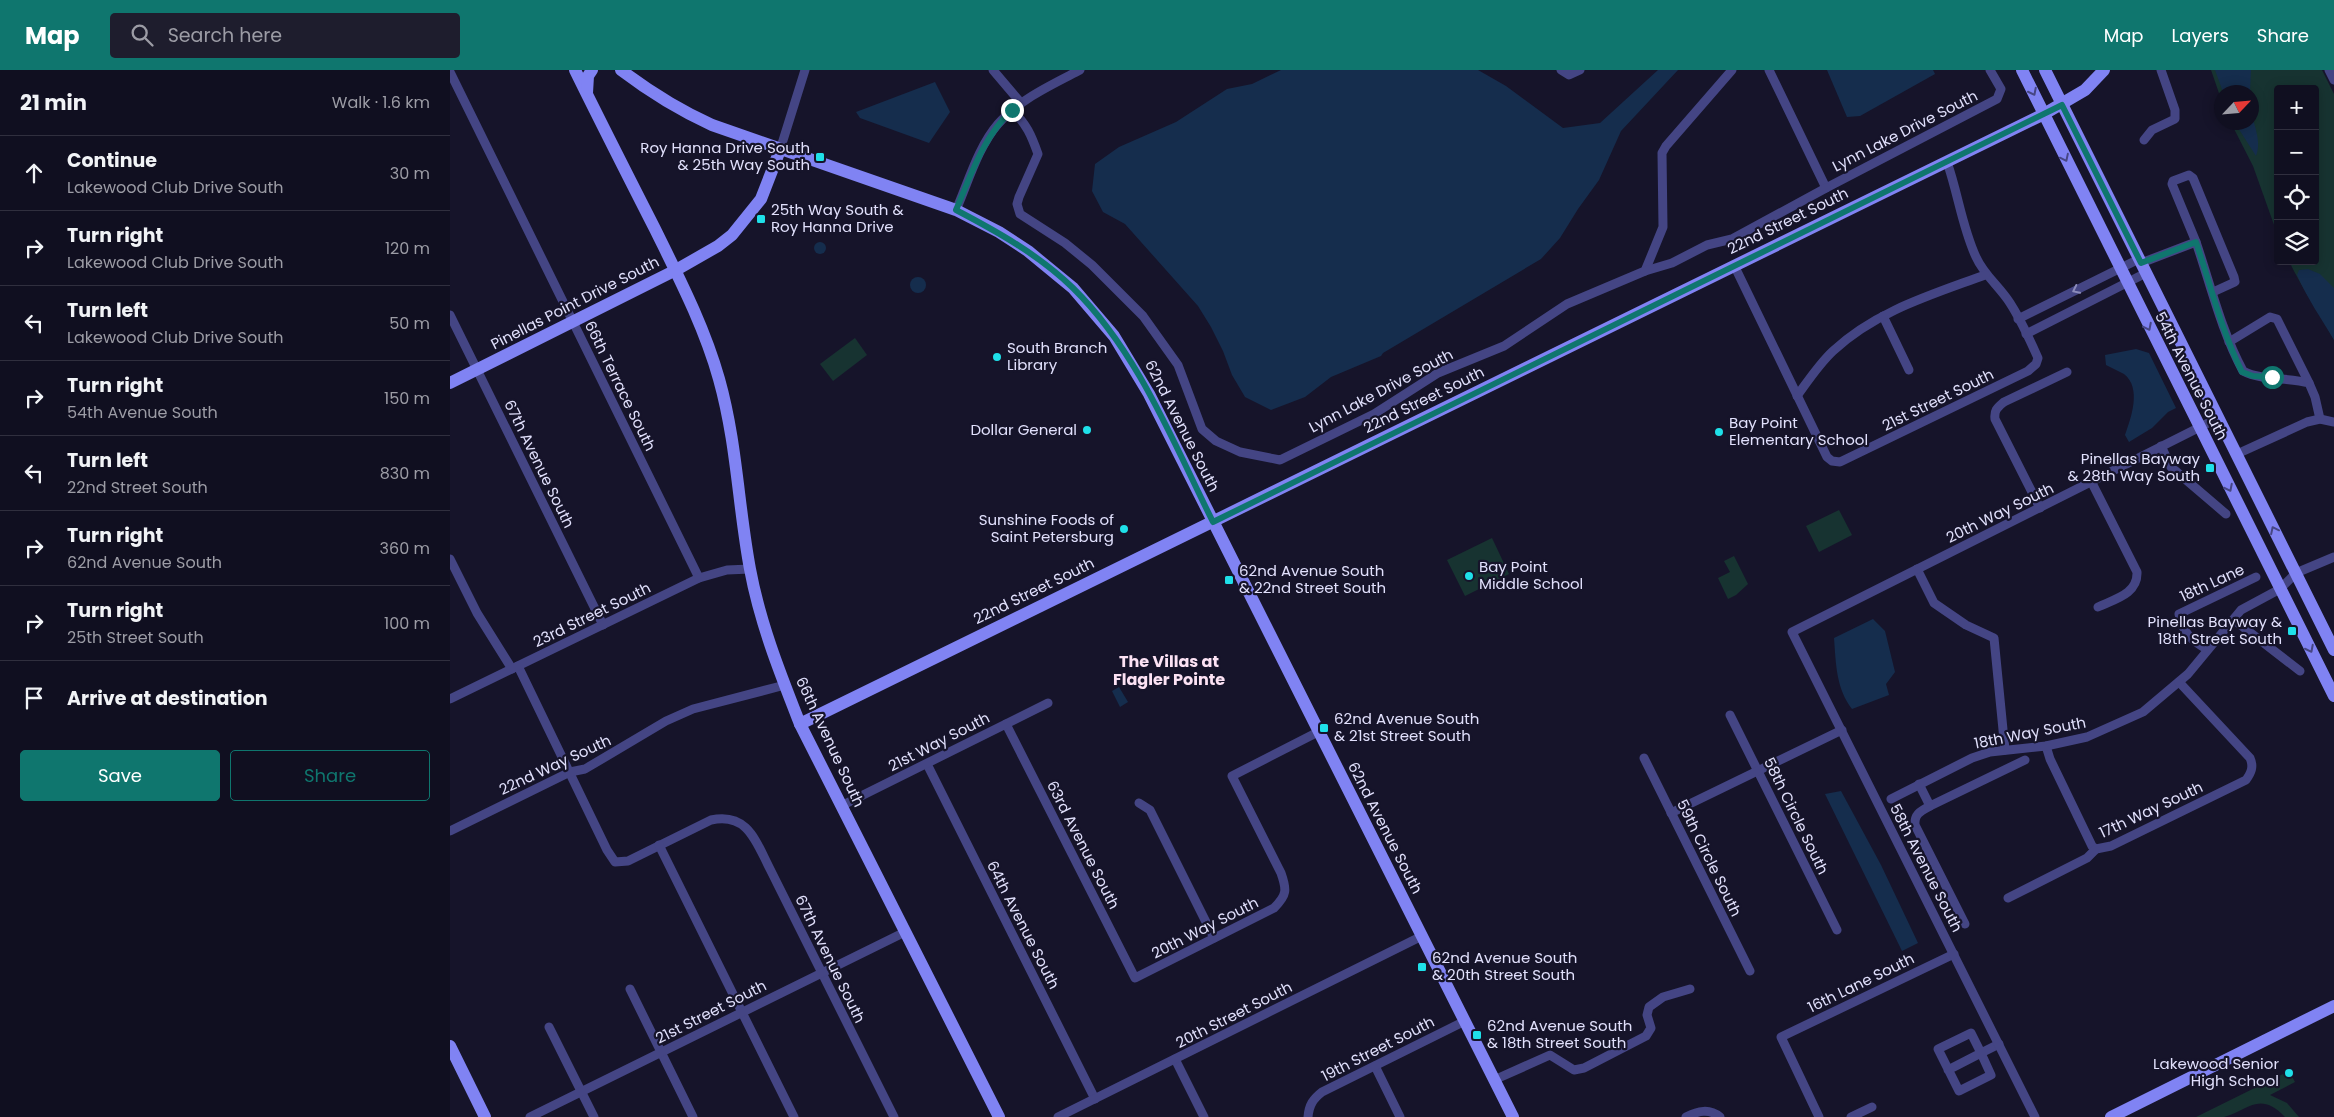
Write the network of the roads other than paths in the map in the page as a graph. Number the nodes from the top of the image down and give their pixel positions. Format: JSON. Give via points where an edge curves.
{"nodes":[{"id":1,"x":575,"y":70,"type":"edge"},
{"id":2,"x":592,"y":70,"type":"edge"},
{"id":3,"x":621,"y":70,"type":"edge"},
{"id":4,"x":805,"y":70,"type":"edge"},
{"id":5,"x":993,"y":70,"type":"edge"},
{"id":6,"x":1080,"y":70,"type":"edge"},
{"id":7,"x":1562,"y":70,"type":"edge"},
{"id":8,"x":1580,"y":70,"type":"edge"},
{"id":9,"x":1732,"y":70,"type":"edge"},
{"id":10,"x":1769,"y":70,"type":"edge"},
{"id":11,"x":1990,"y":70,"type":"edge"},
{"id":12,"x":2022,"y":70,"type":"edge"},
{"id":13,"x":2045,"y":70,"type":"edge"},
{"id":14,"x":2104,"y":70,"type":"edge"},
{"id":15,"x":2161,"y":70,"type":"edge"},
{"id":16,"x":2329,"y":70,"type":"edge"},
{"id":17,"x":450,"y":72,"type":"edge"},
{"id":18,"x":2334,"y":80,"type":"edge"},
{"id":19,"x":587,"y":96,"type":"junction"},
{"id":20,"x":1021,"y":103,"type":"junction"},
{"id":21,"x":2062,"y":105,"type":"junction"},
{"id":22,"x":1012,"y":110,"type":"junction"},
{"id":23,"x":2044,"y":114,"type":"junction"},
{"id":24,"x":2144,"y":140,"type":"dead end"},
{"id":25,"x":780,"y":150,"type":"junction"},
{"id":26,"x":1947,"y":162,"type":"junction"},
{"id":27,"x":1826,"y":188,"type":"junction"},
{"id":28,"x":956,"y":210,"type":"junction"},
{"id":29,"x":2196,"y":242,"type":"junction"},
{"id":30,"x":1734,"y":265,"type":"junction"},
{"id":31,"x":2142,"y":265,"type":"junction"},
{"id":32,"x":2119,"y":268,"type":"junction"},
{"id":33,"x":676,"y":270,"type":"junction"},
{"id":34,"x":1645,"y":271,"type":"junction"},
{"id":35,"x":1985,"y":275,"type":"junction"},
{"id":36,"x":2127,"y":283,"type":"junction"},
{"id":37,"x":2213,"y":292,"type":"junction"},
{"id":38,"x":450,"y":315,"type":"edge"},
{"id":39,"x":1883,"y":316,"type":"junction"},
{"id":40,"x":2018,"y":318,"type":"junction"},
{"id":41,"x":573,"y":322,"type":"junction"},
{"id":42,"x":2026,"y":334,"type":"junction"},
{"id":43,"x":2229,"y":342,"type":"junction"},
{"id":44,"x":477,"y":370,"type":"junction"},
{"id":45,"x":1909,"y":370,"type":"dead end"},
{"id":46,"x":2067,"y":372,"type":"dead end"},
{"id":47,"x":2309,"y":382,"type":"junction"},
{"id":48,"x":450,"y":383,"type":"edge"},
{"id":49,"x":1797,"y":396,"type":"junction"},
{"id":50,"x":2218,"y":418,"type":"junction"},
{"id":51,"x":2320,"y":419,"type":"junction"},
{"id":52,"x":2332,"y":422,"type":"edge"},
{"id":53,"x":2198,"y":426,"type":"junction"},
{"id":54,"x":2161,"y":446,"type":"junction"},
{"id":55,"x":2236,"y":454,"type":"junction"},
{"id":56,"x":2092,"y":483,"type":"junction"},
{"id":57,"x":2040,"y":508,"type":"junction"},
{"id":58,"x":2226,"y":514,"type":"dead end"},
{"id":59,"x":1213,"y":522,"type":"junction"},
{"id":60,"x":2334,"y":557,"type":"edge"},
{"id":61,"x":450,"y":559,"type":"edge"},
{"id":62,"x":750,"y":569,"type":"junction"},
{"id":63,"x":1918,"y":569,"type":"junction"},
{"id":64,"x":2296,"y":573,"type":"junction"},
{"id":65,"x":2256,"y":577,"type":"dead end"},
{"id":66,"x":699,"y":578,"type":"junction"},
{"id":67,"x":2280,"y":589,"type":"junction"},
{"id":68,"x":2098,"y":608,"type":"dead end"},
{"id":69,"x":2234,"y":620,"type":"junction"},
{"id":70,"x":603,"y":625,"type":"junction"},
{"id":71,"x":1792,"y":632,"type":"joint"},
{"id":72,"x":2207,"y":650,"type":"junction"},
{"id":73,"x":2334,"y":650,"type":"edge"},
{"id":74,"x":515,"y":667,"type":"junction"},
{"id":75,"x":2300,"y":671,"type":"dead end"},
{"id":76,"x":2179,"y":682,"type":"junction"},
{"id":77,"x":785,"y":685,"type":"junction"},
{"id":78,"x":2334,"y":696,"type":"edge"},
{"id":79,"x":450,"y":699,"type":"edge"},
{"id":80,"x":1048,"y":704,"type":"dead end"},
{"id":81,"x":1730,"y":715,"type":"dead end"},
{"id":82,"x":800,"y":724,"type":"junction"},
{"id":83,"x":1006,"y":724,"type":"junction"},
{"id":84,"x":1842,"y":730,"type":"junction"},
{"id":85,"x":1318,"y":732,"type":"junction"},
{"id":86,"x":2046,"y":746,"type":"junction"},
{"id":87,"x":2005,"y":750,"type":"junction"},
{"id":88,"x":1644,"y":758,"type":"dead end"},
{"id":89,"x":2026,"y":760,"type":"dead end"},
{"id":90,"x":927,"y":764,"type":"junction"},
{"id":91,"x":570,"y":772,"type":"junction"},
{"id":92,"x":1759,"y":772,"type":"junction"},
{"id":93,"x":1919,"y":784,"type":"junction"},
{"id":94,"x":1891,"y":799,"type":"dead end"},
{"id":95,"x":1139,"y":803,"type":"dead end"},
{"id":96,"x":842,"y":806,"type":"junction"},
{"id":97,"x":1930,"y":806,"type":"junction"},
{"id":98,"x":1671,"y":813,"type":"junction"},
{"id":99,"x":450,"y":831,"type":"edge"},
{"id":100,"x":659,"y":845,"type":"junction"},
{"id":101,"x":2096,"y":849,"type":"junction"},
{"id":102,"x":2008,"y":898,"type":"dead end"},
{"id":103,"x":1964,"y":924,"type":"dead end"},
{"id":104,"x":1837,"y":930,"type":"dead end"},
{"id":105,"x":905,"y":932,"type":"junction"},
{"id":106,"x":1422,"y":936,"type":"junction"},
{"id":107,"x":1214,"y":938,"type":"junction"},
{"id":108,"x":1954,"y":954,"type":"junction"},
{"id":109,"x":1750,"y":971,"type":"dead end"},
{"id":110,"x":821,"y":972,"type":"junction"},
{"id":111,"x":1135,"y":978,"type":"joint"},
{"id":112,"x":1690,"y":989,"type":"dead end"},
{"id":113,"x":630,"y":990,"type":"dead end"},
{"id":114,"x":2334,"y":1006,"type":"edge"},
{"id":115,"x":741,"y":1012,"type":"junction"},
{"id":116,"x":1465,"y":1021,"type":"junction"},
{"id":117,"x":550,"y":1027,"type":"dead end"},
{"id":118,"x":1999,"y":1044,"type":"junction"},
{"id":119,"x":450,"y":1046,"type":"edge"},
{"id":120,"x":661,"y":1052,"type":"junction"},
{"id":121,"x":1981,"y":1053,"type":"junction"},
{"id":122,"x":1175,"y":1059,"type":"junction"},
{"id":123,"x":1375,"y":1066,"type":"junction"},
{"id":124,"x":1948,"y":1070,"type":"junction"},
{"id":125,"x":1494,"y":1080,"type":"junction"},
{"id":126,"x":581,"y":1091,"type":"junction"},
{"id":127,"x":1095,"y":1099,"type":"junction"},
{"id":128,"x":1872,"y":1107,"type":"dead end"},
{"id":129,"x":1309,"y":1112,"type":"edge"},
{"id":130,"x":486,"y":1117,"type":"edge"},
{"id":131,"x":530,"y":1117,"type":"edge"},
{"id":132,"x":594,"y":1117,"type":"edge"},
{"id":133,"x":693,"y":1117,"type":"edge"},
{"id":134,"x":794,"y":1117,"type":"edge"},
{"id":135,"x":894,"y":1117,"type":"edge"},
{"id":136,"x":999,"y":1117,"type":"edge"},
{"id":137,"x":1058,"y":1117,"type":"edge"},
{"id":138,"x":1204,"y":1117,"type":"edge"},
{"id":139,"x":1400,"y":1117,"type":"edge"},
{"id":140,"x":1513,"y":1117,"type":"edge"},
{"id":141,"x":1686,"y":1117,"type":"edge"},
{"id":142,"x":1720,"y":1117,"type":"edge"},
{"id":143,"x":1819,"y":1117,"type":"edge"},
{"id":144,"x":1852,"y":1117,"type":"edge"},
{"id":145,"x":2035,"y":1117,"type":"edge"},
{"id":146,"x":2111,"y":1117,"type":"edge"}],
"edges":[{"from":1,"to":19,"type":"street","name":"Pinellas Point Drive South"},
{"from":2,"to":19,"type":"street","via":[[588,76]]},
{"from":3,"to":25,"type":"street","name":"62nd Avenue South","via":[[681,111]]},
{"from":4,"to":25,"type":"street"},
{"from":5,"to":20,"type":"street"},
{"from":6,"to":20,"type":"street"},
{"from":7,"to":8,"type":"street","via":[[1569,76]]},
{"from":9,"to":34,"type":"street","via":[[1662,154],[1663,227]]},
{"from":10,"to":27,"type":"street","name":"Lynn Lake Drive South"},
{"from":11,"to":27,"type":"street","name":"Lynn Lake Drive South","via":[[2002,89],[1997,99]]},
{"from":12,"to":23,"type":"street","name":"54th Avenue South","one_way":true},
{"from":13,"to":21,"type":"street","name":"54th Avenue South"},
{"from":14,"to":21,"type":"street","name":"22nd Street South","via":[[2085,90]]},
{"from":15,"to":24,"type":"street","via":[[2175,119],[2152,130]]},
{"from":16,"to":18,"type":"street"},
{"from":17,"to":41,"type":"street","name":"66th Terrace South"},
{"from":19,"to":33,"type":"street","name":"Pinellas Point Drive South"},
{"from":20,"to":22,"type":"street"},
{"from":21,"to":23,"type":"street","name":"22nd Street South"},
{"from":21,"to":31,"type":"street","name":"54th Avenue South"},
{"from":22,"to":28,"type":"street","via":[[997,124],[984,147]]},
{"from":22,"to":34,"type":"street","name":"Lynn Lake Drive South","via":[[1022,118],[1038,154],[1019,197],[1020,214],[1072,248],[1119,290],[1143,316],[1178,365],[1202,429],[1216,441],[1240,452],[1280,460],[1374,414],[1438,373],[1504,346],[1567,304]]},
{"from":23,"to":26,"type":"street","name":"22nd Street South"},
{"from":23,"to":32,"type":"street","name":"54th Avenue South","one_way":true},
{"from":25,"to":28,"type":"street","name":"62nd Avenue South"},
{"from":25,"to":33,"type":"street","via":[[766,190],[748,217],[718,246]]},
{"from":26,"to":30,"type":"street","name":"22nd Street South"},
{"from":26,"to":35,"type":"street","via":[[1970,242]]},
{"from":27,"to":34,"type":"street","via":[[1732,239],[1707,245],[1672,263]]},
{"from":28,"to":59,"type":"street","name":"62nd Avenue South","via":[[1028,251],[1074,288],[1095,312],[1133,364]]},
{"from":29,"to":31,"type":"street"},
{"from":29,"to":37,"type":"street"},
{"from":29,"to":37,"type":"street","via":[[2172,184],[2189,175],[2234,277],[2235,282]]},
{"from":30,"to":49,"type":"street"},
{"from":30,"to":59,"type":"street","name":"22nd Street South"},
{"from":31,"to":32,"type":"street"},
{"from":31,"to":36,"type":"street"},
{"from":31,"to":50,"type":"street","name":"54th Avenue South"},
{"from":32,"to":36,"type":"street","name":"54th Avenue South"},
{"from":32,"to":40,"type":"street","one_way":true},
{"from":33,"to":41,"type":"street","name":"Pinellas Point Drive South"},
{"from":33,"to":62,"type":"street","name":"66th Avenue South","via":[[706,337],[719,379],[734,443]]},
{"from":35,"to":39,"type":"street"},
{"from":35,"to":40,"type":"street","via":[[1999,288]]},
{"from":36,"to":42,"type":"street"},
{"from":36,"to":53,"type":"street","name":"54th Avenue South","one_way":true},
{"from":37,"to":43,"type":"street"},
{"from":38,"to":44,"type":"street","name":"67th Avenue South"},
{"from":39,"to":45,"type":"street"},
{"from":39,"to":49,"type":"street","via":[[1831,352]]},
{"from":40,"to":42,"type":"street"},
{"from":41,"to":44,"type":"street","name":"Pinellas Point Drive South"},
{"from":41,"to":66,"type":"street","name":"66th Terrace South"},
{"from":42,"to":49,"type":"street","name":"21st Street South","via":[[2038,358],[2028,371],[1840,462],[1832,462],[1827,457]]},
{"from":43,"to":47,"type":"street","via":[[2242,372]]},
{"from":43,"to":47,"type":"street","via":[[2270,317],[2277,319]]},
{"from":44,"to":48,"type":"street","name":"Pinellas Point Drive South"},
{"from":44,"to":70,"type":"street","name":"67th Avenue South"},
{"from":46,"to":57,"type":"street","via":[[2004,402],[1994,413]]},
{"from":47,"to":51,"type":"street","via":[[2316,396]]},
{"from":50,"to":53,"type":"street","name":"20th Way South"},
{"from":50,"to":55,"type":"street","name":"54th Avenue South"},
{"from":51,"to":52,"type":"street"},
{"from":51,"to":55,"type":"street"},
{"from":53,"to":54,"type":"street","name":"20th Way South"},
{"from":53,"to":67,"type":"street","name":"54th Avenue South","one_way":true},
{"from":54,"to":56,"type":"street","name":"20th Way South"},
{"from":54,"to":58,"type":"street","via":[[2171,467]]},
{"from":64,"to":55,"type":"street","name":"54th Avenue South","one_way":true},
{"from":56,"to":57,"type":"street","name":"20th Way South"},
{"from":56,"to":68,"type":"street","via":[[2137,572],[2138,580],[2129,593]]},
{"from":57,"to":63,"type":"street","name":"20th Way South"},
{"from":59,"to":82,"type":"street","name":"22nd Street South"},
{"from":59,"to":85,"type":"street","name":"62nd Avenue South"},
{"from":60,"to":64,"type":"street"},
{"from":61,"to":74,"type":"street","via":[[477,613]]},
{"from":62,"to":66,"type":"street","name":"23rd Street South","via":[[727,570]]},
{"from":62,"to":77,"type":"street","name":"66th Avenue South","via":[[760,615]]},
{"from":63,"to":71,"type":"street","name":"20th Way South"},
{"from":63,"to":87,"type":"street","via":[[1934,603],[1966,625],[1994,638]]},
{"from":64,"to":67,"type":"street","name":"18th Way South"},
{"from":64,"to":73,"type":"street","name":"54th Avenue South"},
{"from":65,"to":72,"type":"street","name":"18th Lane","via":[[2179,614],[2190,639]]},
{"from":66,"to":70,"type":"street","name":"23rd Street South"},
{"from":67,"to":69,"type":"street","name":"18th Way South","via":[[2241,610]]},
{"from":67,"to":78,"type":"street","name":"54th Avenue South","one_way":true},
{"from":69,"to":72,"type":"street","name":"18th Way South"},
{"from":69,"to":75,"type":"street"},
{"from":70,"to":74,"type":"street","name":"23rd Street South"},
{"from":71,"to":84,"type":"street","name":"58th Avenue South"},
{"from":72,"to":76,"type":"street","name":"18th Way South"},
{"from":74,"to":79,"type":"street","name":"23rd Street South"},
{"from":74,"to":91,"type":"street"},
{"from":76,"to":86,"type":"street","name":"18th Way South","via":[[2143,712],[2087,737]]},
{"from":76,"to":101,"type":"street","name":"17th Way South","via":[[2250,758],[2253,764],[2251,773],[2246,780],[2178,814],[2111,846]]},
{"from":77,"to":82,"type":"street","name":"66th Avenue South"},
{"from":77,"to":91,"type":"street","name":"22nd Way South","via":[[693,709],[666,721],[585,770]]},
{"from":80,"to":83,"type":"street","name":"21st Way South"},
{"from":81,"to":92,"type":"street","name":"58th Circle South"},
{"from":82,"to":96,"type":"street","name":"66th Avenue South"},
{"from":83,"to":90,"type":"street","name":"21st Way South"},
{"from":83,"to":111,"type":"street","name":"63rd Avenue South"},
{"from":84,"to":92,"type":"street"},
{"from":84,"to":108,"type":"street","name":"58th Avenue South"},
{"from":85,"to":106,"type":"street","name":"62nd Avenue South"},
{"from":85,"to":107,"type":"street","name":"20th Way South","via":[[1232,776],[1286,886],[1283,898],[1274,908]]},
{"from":86,"to":87,"type":"street","name":"18th Way South"},
{"from":86,"to":101,"type":"street"},
{"from":87,"to":93,"type":"street","name":"18th Way South","via":[[1972,758]]},
{"from":88,"to":98,"type":"street","name":"59th Circle South"},
{"from":89,"to":97,"type":"street"},
{"from":90,"to":96,"type":"street","name":"21st Way South"},
{"from":90,"to":127,"type":"street","name":"64th Avenue South"},
{"from":91,"to":99,"type":"street","name":"22nd Way South"},
{"from":91,"to":100,"type":"street","via":[[615,862],[628,861]]},
{"from":92,"to":98,"type":"street"},
{"from":92,"to":104,"type":"street","name":"58th Circle South"},
{"from":93,"to":94,"type":"street","name":"18th Way South"},
{"from":93,"to":97,"type":"street"},
{"from":95,"to":107,"type":"street","via":[[1150,810]]},
{"from":96,"to":105,"type":"street","name":"66th Avenue South"},
{"from":97,"to":103,"type":"street","via":[[1918,813],[1915,825]]},
{"from":98,"to":109,"type":"street","name":"59th Circle South"},
{"from":100,"to":110,"type":"street","name":"67th Avenue South","via":[[711,820],[734,819],[743,824]]},
{"from":100,"to":115,"type":"street"},
{"from":101,"to":102,"type":"street","name":"17th Way South","via":[[2088,858]]},
{"from":105,"to":110,"type":"street","name":"21st Street South"},
{"from":105,"to":136,"type":"street","name":"66th Avenue South"},
{"from":106,"to":116,"type":"street","name":"62nd Avenue South"},
{"from":106,"to":122,"type":"street","name":"20th Street South"},
{"from":107,"to":111,"type":"street","name":"20th Way South"},
{"from":108,"to":118,"type":"street","name":"58th Avenue South"},
{"from":108,"to":143,"type":"street","name":"16th Lane South","via":[[1781,1038]]},
{"from":110,"to":115,"type":"street","name":"21st Street South"},
{"from":110,"to":135,"type":"street","name":"67th Avenue South"},
{"from":112,"to":125,"type":"street","via":[[1663,997],[1649,1007],[1650,1028],[1646,1036],[1584,1068],[1574,1070],[1550,1055]]},
{"from":113,"to":120,"type":"street"},
{"from":114,"to":146,"type":"street"},
{"from":115,"to":120,"type":"street","name":"21st Street South"},
{"from":115,"to":134,"type":"street"},
{"from":116,"to":123,"type":"street","name":"19th Street South"},
{"from":116,"to":125,"type":"street","name":"62nd Avenue South"},
{"from":117,"to":126,"type":"street"},
{"from":118,"to":121,"type":"street"},
{"from":118,"to":145,"type":"street","name":"58th Avenue South"},
{"from":119,"to":130,"type":"street"},
{"from":120,"to":126,"type":"street","name":"21st Street South"},
{"from":120,"to":133,"type":"street"},
{"from":121,"to":124,"type":"street"},
{"from":121,"to":124,"type":"street","via":[[1971,1032],[1938,1049]]},
{"from":121,"to":124,"type":"street","via":[[1992,1074],[1958,1091]]},
{"from":122,"to":127,"type":"street","name":"20th Street South"},
{"from":122,"to":138,"type":"street"},
{"from":123,"to":129,"type":"street","name":"19th Street South","via":[[1322,1092],[1314,1098]]},
{"from":123,"to":139,"type":"street"},
{"from":125,"to":140,"type":"street","name":"62nd Avenue South"},
{"from":126,"to":131,"type":"street","name":"21st Street South"},
{"from":126,"to":132,"type":"street"},
{"from":127,"to":137,"type":"street","name":"20th Street South"},
{"from":128,"to":144,"type":"street"},
{"from":141,"to":142,"type":"street","via":[[1708,1111]]}]}
